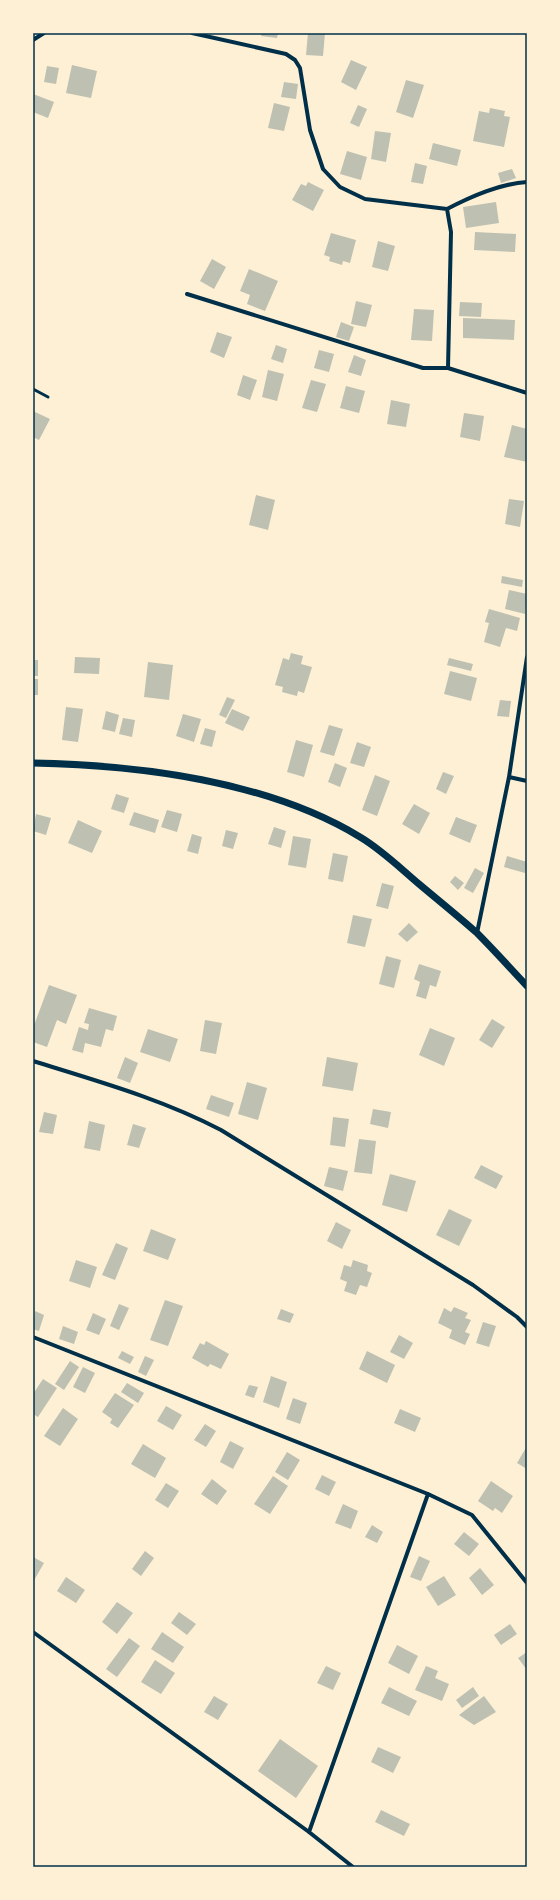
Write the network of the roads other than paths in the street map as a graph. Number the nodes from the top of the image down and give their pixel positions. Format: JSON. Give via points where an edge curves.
{"nodes":[{"id":1,"x":44,"y":33,"type":"edge"},
{"id":2,"x":192,"y":33,"type":"edge"},
{"id":3,"x":33,"y":40,"type":"edge"},
{"id":4,"x":527,"y":182,"type":"edge"},
{"id":5,"x":447,"y":209,"type":"junction"},
{"id":6,"x":187,"y":294,"type":"dead end"},
{"id":7,"x":448,"y":368,"type":"junction"},
{"id":8,"x":33,"y":389,"type":"edge"},
{"id":9,"x":527,"y":393,"type":"edge"},
{"id":10,"x":48,"y":397,"type":"dead end"},
{"id":11,"x":527,"y":657,"type":"edge"},
{"id":12,"x":33,"y":763,"type":"edge"},
{"id":13,"x":509,"y":777,"type":"junction"},
{"id":14,"x":527,"y":781,"type":"edge"},
{"id":15,"x":477,"y":934,"type":"junction"},
{"id":16,"x":527,"y":986,"type":"edge"},
{"id":17,"x":33,"y":1061,"type":"edge"},
{"id":18,"x":527,"y":1327,"type":"edge"},
{"id":19,"x":33,"y":1337,"type":"edge"},
{"id":20,"x":428,"y":1494,"type":"junction"},
{"id":21,"x":527,"y":1584,"type":"edge"},
{"id":22,"x":33,"y":1632,"type":"edge"},
{"id":23,"x":309,"y":1832,"type":"junction"},
{"id":24,"x":353,"y":1867,"type":"edge"}],
"edges":[{"from":1,"to":3,"type":"street"},
{"from":2,"to":5,"type":"street","via":[[286,54],[295,60],[300,68],[310,130],[323,169],[340,187],[365,199]]},
{"from":4,"to":5,"type":"street","via":[[510,183]]},
{"from":5,"to":7,"type":"street","via":[[451,232]]},
{"from":6,"to":7,"type":"street","via":[[422,368]]},
{"from":7,"to":9,"type":"street"},
{"from":8,"to":10,"type":"lane"},
{"from":11,"to":13,"type":"street"},
{"from":12,"to":15,"type":"street","via":[[107,766],[151,771],[231,787],[321,816],[360,837],[387,856]]},
{"from":13,"to":14,"type":"street"},
{"from":13,"to":15,"type":"street"},
{"from":15,"to":16,"type":"street"},
{"from":17,"to":18,"type":"street","via":[[154,1100],[221,1130],[473,1285]]},
{"from":19,"to":20,"type":"street"},
{"from":20,"to":21,"type":"street","via":[[472,1515]]},
{"from":20,"to":23,"type":"street"},
{"from":22,"to":23,"type":"street"},
{"from":23,"to":24,"type":"street"}]}
